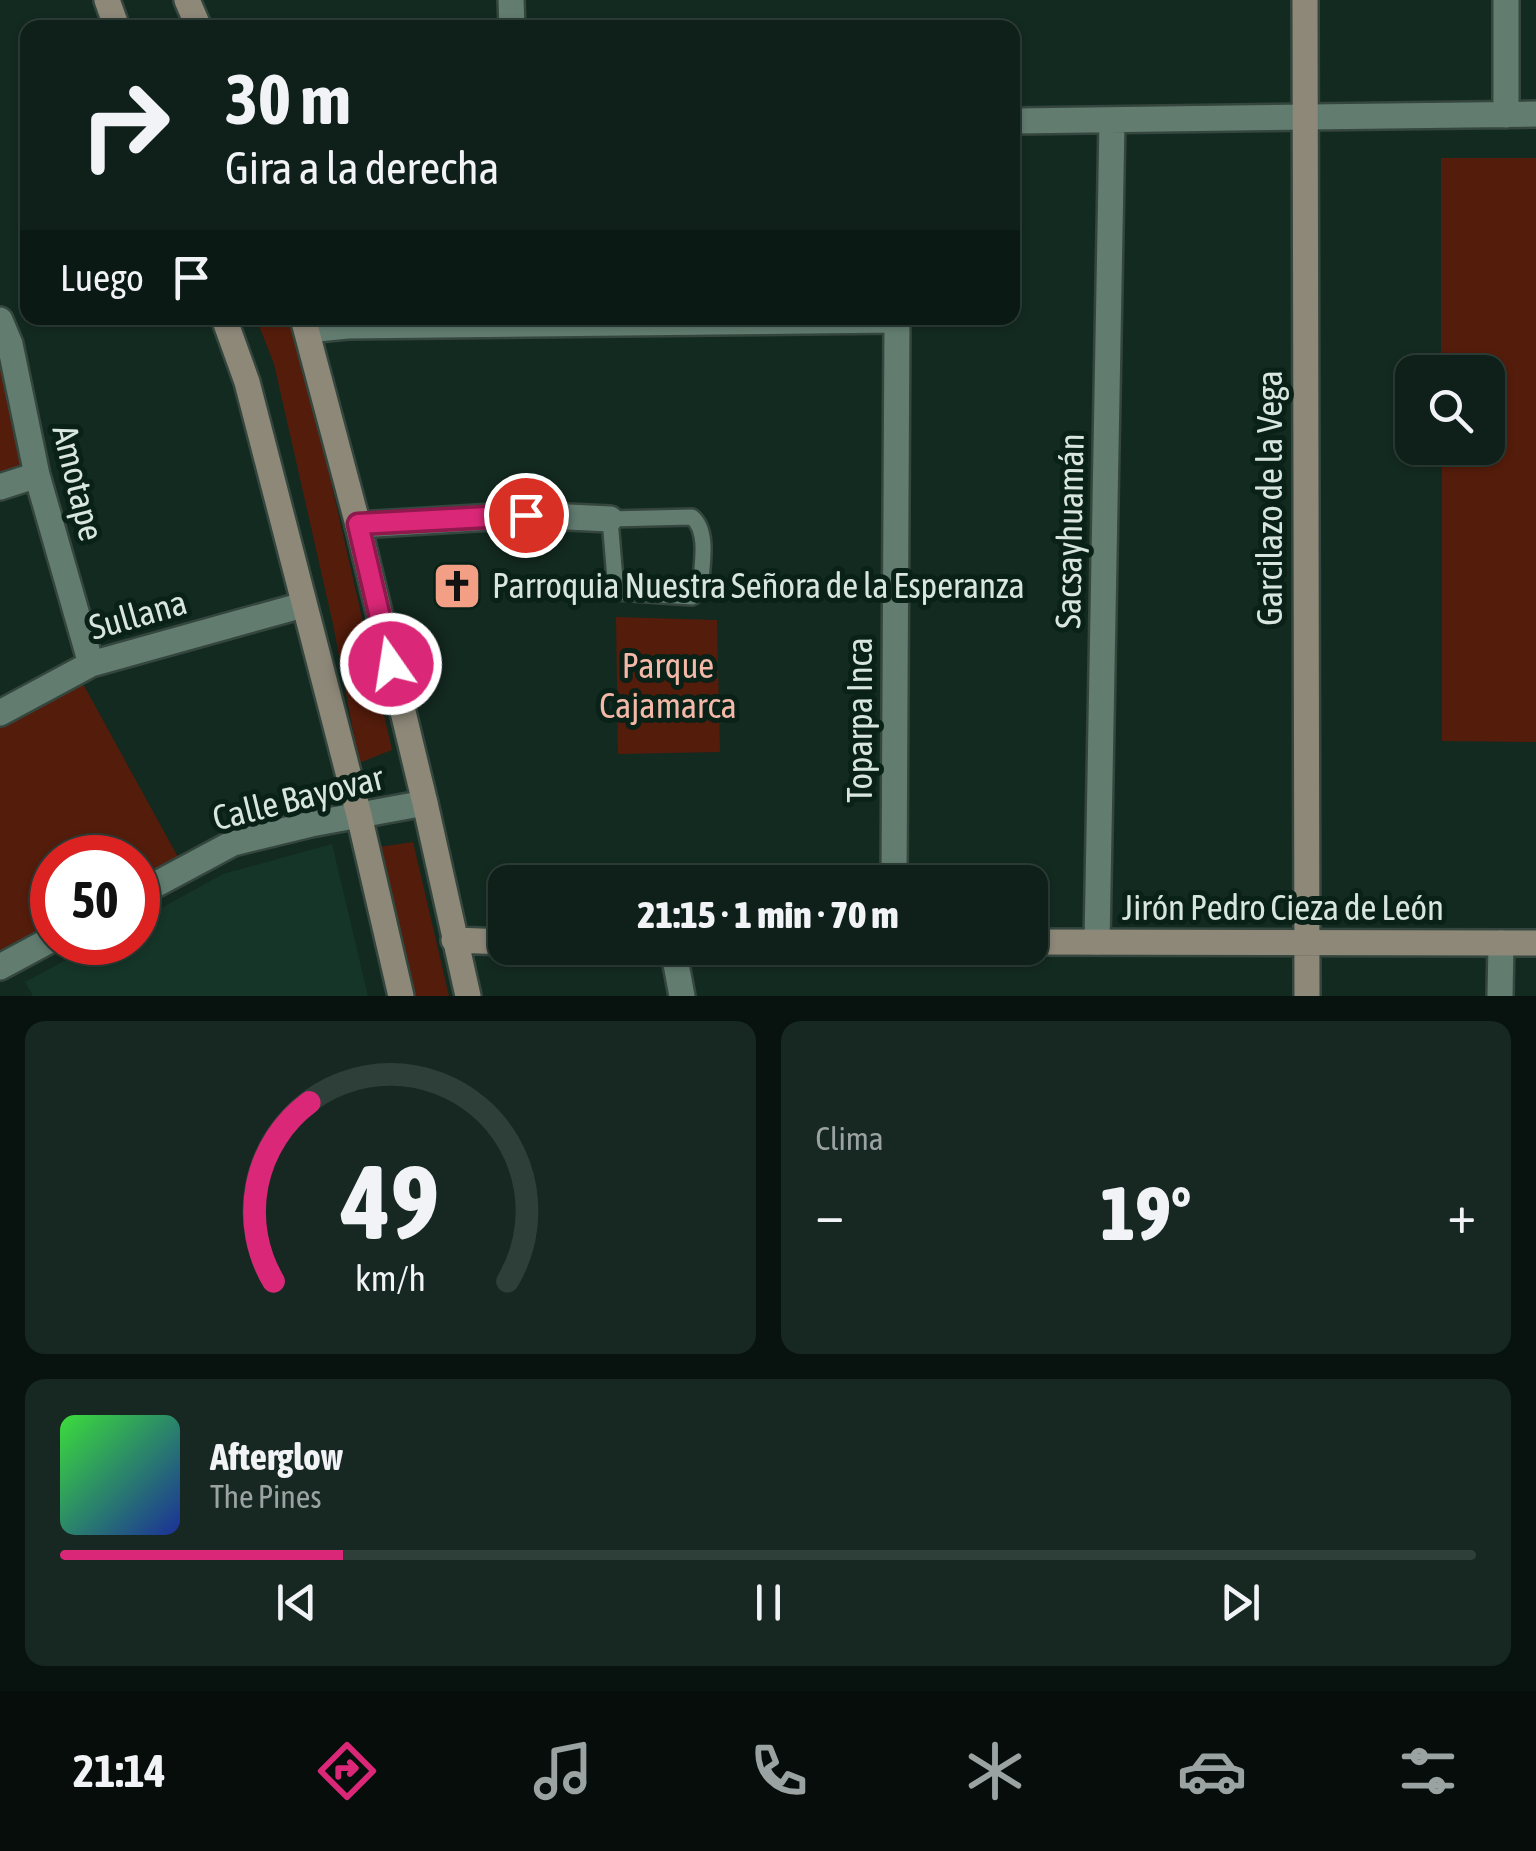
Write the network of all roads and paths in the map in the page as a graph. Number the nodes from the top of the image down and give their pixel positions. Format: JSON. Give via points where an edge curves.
{"nodes":[{"id":1,"x":1305,"y":0,"type":"edge"},
{"id":2,"x":1506,"y":0,"type":"edge"},
{"id":3,"x":1506,"y":114,"type":"junction"},
{"id":4,"x":1536,"y":114,"type":"edge"},
{"id":5,"x":1306,"y":116,"type":"junction"},
{"id":6,"x":1020,"y":121,"type":"edge"},
{"id":7,"x":1112,"y":121,"type":"junction"},
{"id":8,"x":0,"y":320,"type":"edge"},
{"id":9,"x":227,"y":325,"type":"edge"},
{"id":10,"x":305,"y":325,"type":"edge"},
{"id":11,"x":326,"y":325,"type":"edge"},
{"id":12,"x":426,"y":325,"type":"edge"},
{"id":13,"x":897,"y":325,"type":"edge"},
{"id":14,"x":37,"y":475,"type":"junction"},
{"id":15,"x":0,"y":488,"type":"edge"},
{"id":16,"x":610,"y":518,"type":"junction"},
{"id":17,"x":358,"y":524,"type":"junction"},
{"id":18,"x":304,"y":605,"type":"junction"},
{"id":19,"x":91,"y":664,"type":"junction"},
{"id":20,"x":0,"y":713,"type":"edge"},
{"id":21,"x":425,"y":803,"type":"junction"},
{"id":22,"x":359,"y":814,"type":"junction"},
{"id":23,"x":894,"y":865,"type":"edge"},
{"id":24,"x":160,"y":882,"type":"edge"},
{"id":25,"x":454,"y":940,"type":"junction"},
{"id":26,"x":488,"y":941,"type":"edge"},
{"id":27,"x":1048,"y":942,"type":"edge"},
{"id":28,"x":1097,"y":942,"type":"junction"},
{"id":29,"x":1307,"y":942,"type":"junction"},
{"id":30,"x":1500,"y":943,"type":"junction"},
{"id":31,"x":1536,"y":943,"type":"edge"},
{"id":32,"x":30,"y":951,"type":"edge"},
{"id":33,"x":676,"y":965,"type":"edge"},
{"id":34,"x":0,"y":967,"type":"edge"},
{"id":35,"x":402,"y":996,"type":"edge"},
{"id":36,"x":468,"y":996,"type":"edge"},
{"id":37,"x":682,"y":996,"type":"edge"},
{"id":38,"x":1307,"y":996,"type":"edge"},
{"id":39,"x":1500,"y":996,"type":"edge"}],
"edges":[{"from":1,"to":5,"type":"street","name":"Garcilazo de la Vega"},
{"from":2,"to":3,"type":"street"},
{"from":3,"to":4,"type":"street"},
{"from":3,"to":5,"type":"street"},
{"from":5,"to":7,"type":"street"},
{"from":5,"to":29,"type":"street","name":"Garcilazo de la Vega"},
{"from":6,"to":7,"type":"street"},
{"from":7,"to":28,"type":"street","name":"Sacsayhuamán"},
{"from":8,"to":14,"type":"street","name":"Amotape"},
{"from":9,"to":18,"type":"street","via":[[248,382]]},
{"from":10,"to":17,"type":"street"},
{"from":11,"to":12,"type":"street"},
{"from":13,"to":23,"type":"street","name":"Toparpa Inca"},
{"from":14,"to":15,"type":"street"},
{"from":14,"to":19,"type":"street","name":"Amotape"},
{"from":16,"to":16,"type":"lane","via":[[692,516],[702,532],[700,591],[692,597],[616,592]]},
{"from":16,"to":17,"type":"street"},
{"from":17,"to":21,"type":"street"},
{"from":18,"to":19,"type":"street","name":"Sullana"},
{"from":18,"to":22,"type":"street"},
{"from":19,"to":20,"type":"street","name":"Sullana"},
{"from":21,"to":22,"type":"street","name":"Calle Bayovar"},
{"from":21,"to":25,"type":"street"},
{"from":22,"to":24,"type":"street","name":"Calle Bayovar","via":[[233,844]]},
{"from":22,"to":35,"type":"street"},
{"from":25,"to":26,"type":"street"},
{"from":25,"to":36,"type":"street"},
{"from":27,"to":28,"type":"street","name":"Jirón Pedro Cieza de León"},
{"from":28,"to":29,"type":"street","name":"Jirón Pedro Cieza de León"},
{"from":29,"to":30,"type":"street","name":"Jirón Pedro Cieza de León"},
{"from":29,"to":38,"type":"street","name":"Garcilazo de la Vega"},
{"from":30,"to":31,"type":"street","name":"Jirón Pedro Cieza de León"},
{"from":30,"to":39,"type":"street"},
{"from":32,"to":34,"type":"street"},
{"from":33,"to":37,"type":"street"}]}
